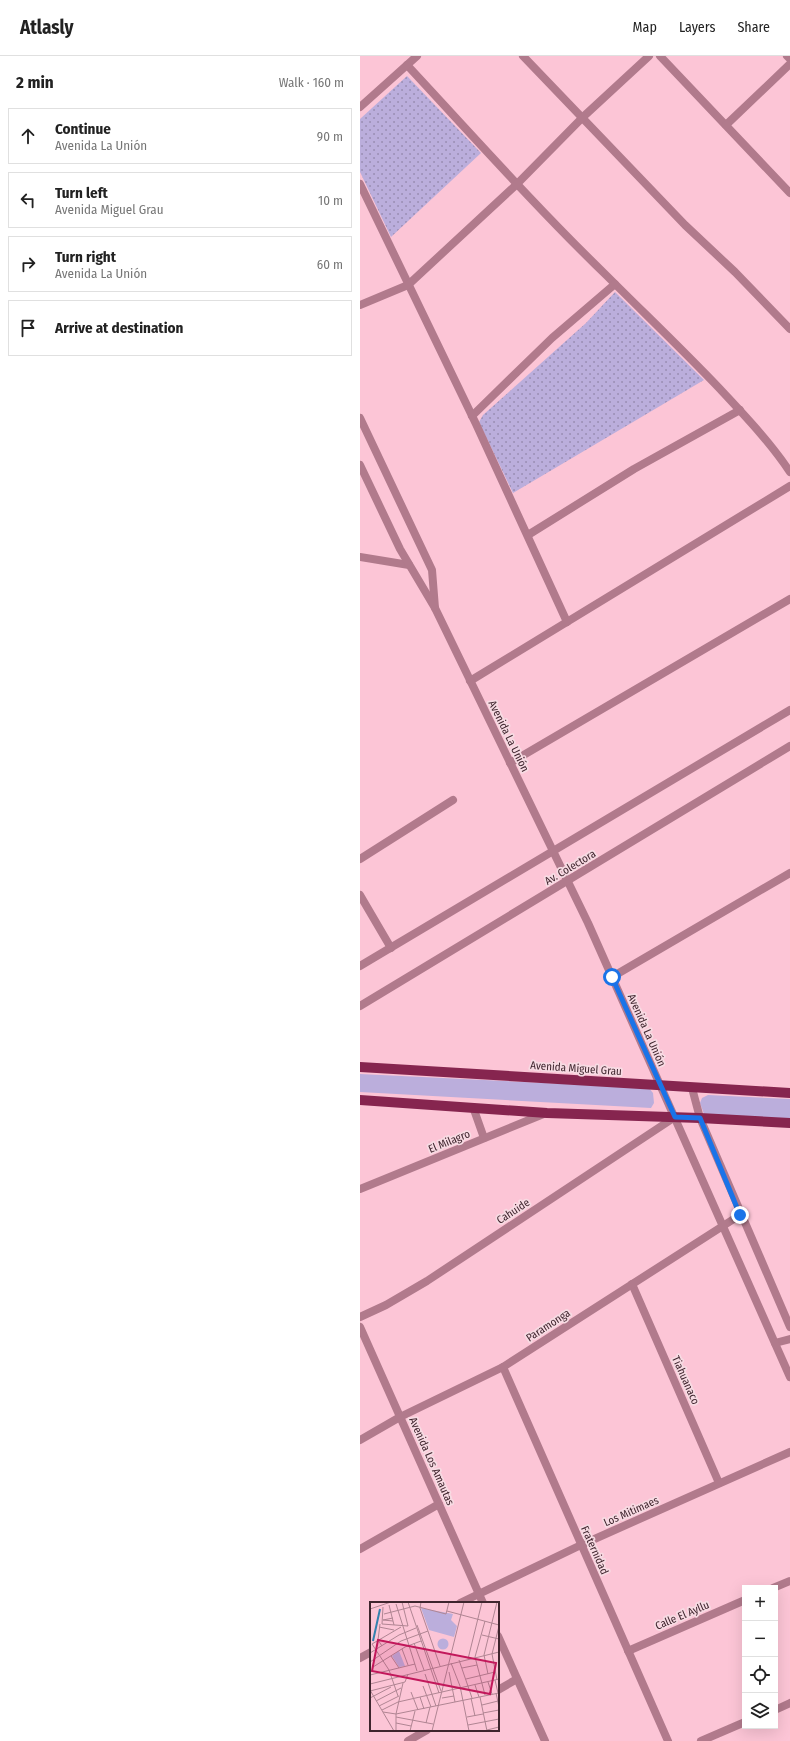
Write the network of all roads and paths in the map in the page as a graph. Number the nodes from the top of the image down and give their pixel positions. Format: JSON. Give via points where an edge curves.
{"nodes":[{"id":1,"x":417,"y":56,"type":"edge"},
{"id":2,"x":523,"y":56,"type":"edge"},
{"id":3,"x":649,"y":56,"type":"edge"},
{"id":4,"x":660,"y":56,"type":"edge"},
{"id":5,"x":787,"y":56,"type":"edge"},
{"id":6,"x":790,"y":59,"type":"edge"},
{"id":7,"x":790,"y":64,"type":"edge"},
{"id":8,"x":407,"y":65,"type":"junction"},
{"id":9,"x":360,"y":107,"type":"edge"},
{"id":10,"x":583,"y":117,"type":"junction"},
{"id":11,"x":726,"y":125,"type":"junction"},
{"id":12,"x":360,"y":184,"type":"edge"},
{"id":13,"x":517,"y":184,"type":"junction"},
{"id":14,"x":790,"y":193,"type":"edge"},
{"id":15,"x":615,"y":284,"type":"junction"},
{"id":16,"x":408,"y":285,"type":"junction"},
{"id":17,"x":360,"y":305,"type":"edge"},
{"id":18,"x":790,"y":329,"type":"edge"},
{"id":19,"x":740,"y":410,"type":"junction"},
{"id":20,"x":472,"y":416,"type":"junction"},
{"id":21,"x":360,"y":418,"type":"edge"},
{"id":22,"x":360,"y":465,"type":"edge"},
{"id":23,"x":790,"y":472,"type":"edge"},
{"id":24,"x":790,"y":486,"type":"edge"},
{"id":25,"x":528,"y":535,"type":"junction"},
{"id":26,"x":360,"y":557,"type":"edge"},
{"id":27,"x":409,"y":565,"type":"junction"},
{"id":28,"x":790,"y":599,"type":"edge"},
{"id":29,"x":435,"y":608,"type":"junction"},
{"id":30,"x":567,"y":622,"type":"junction"},
{"id":31,"x":470,"y":681,"type":"junction"},
{"id":32,"x":790,"y":710,"type":"edge"},
{"id":33,"x":790,"y":746,"type":"edge"},
{"id":34,"x":510,"y":763,"type":"junction"},
{"id":35,"x":453,"y":800,"type":"dead end"},
{"id":36,"x":553,"y":850,"type":"junction"},
{"id":37,"x":360,"y":858,"type":"edge"},
{"id":38,"x":790,"y":874,"type":"edge"},
{"id":39,"x":568,"y":881,"type":"junction"},
{"id":40,"x":360,"y":894,"type":"edge"},
{"id":41,"x":390,"y":948,"type":"junction"},
{"id":42,"x":360,"y":966,"type":"edge"},
{"id":43,"x":612,"y":977,"type":"junction"},
{"id":44,"x":360,"y":1006,"type":"edge"},
{"id":45,"x":360,"y":1067,"type":"edge"},
{"id":46,"x":660,"y":1086,"type":"junction"},
{"id":47,"x":692,"y":1088,"type":"junction"},
{"id":48,"x":790,"y":1093,"type":"edge"},
{"id":49,"x":360,"y":1100,"type":"edge"},
{"id":50,"x":473,"y":1107,"type":"junction"},
{"id":51,"x":547,"y":1113,"type":"junction"},
{"id":52,"x":675,"y":1117,"type":"junction"},
{"id":53,"x":700,"y":1118,"type":"junction"},
{"id":54,"x":790,"y":1123,"type":"edge"},
{"id":55,"x":484,"y":1138,"type":"junction"},
{"id":56,"x":360,"y":1189,"type":"edge"},
{"id":57,"x":740,"y":1215,"type":"junction"},
{"id":58,"x":724,"y":1226,"type":"junction"},
{"id":59,"x":632,"y":1284,"type":"junction"},
{"id":60,"x":360,"y":1317,"type":"edge"},
{"id":61,"x":360,"y":1327,"type":"edge"},
{"id":62,"x":790,"y":1327,"type":"edge"},
{"id":63,"x":790,"y":1339,"type":"edge"},
{"id":64,"x":775,"y":1343,"type":"junction"},
{"id":65,"x":503,"y":1367,"type":"junction"},
{"id":66,"x":790,"y":1377,"type":"edge"},
{"id":67,"x":400,"y":1417,"type":"junction"},
{"id":68,"x":360,"y":1440,"type":"edge"},
{"id":69,"x":790,"y":1452,"type":"edge"},
{"id":70,"x":719,"y":1484,"type":"junction"},
{"id":71,"x":439,"y":1504,"type":"junction"},
{"id":72,"x":581,"y":1545,"type":"junction"},
{"id":73,"x":360,"y":1549,"type":"edge"},
{"id":74,"x":790,"y":1580,"type":"edge"},
{"id":75,"x":778,"y":1586,"type":"edge"},
{"id":76,"x":479,"y":1592,"type":"junction"},
{"id":77,"x":742,"y":1601,"type":"edge"},
{"id":78,"x":462,"y":1602,"type":"edge"},
{"id":79,"x":483,"y":1602,"type":"edge"},
{"id":80,"x":499,"y":1638,"type":"edge"},
{"id":81,"x":628,"y":1651,"type":"junction"},
{"id":82,"x":370,"y":1653,"type":"edge"},
{"id":83,"x":360,"y":1658,"type":"edge"},
{"id":84,"x":517,"y":1679,"type":"junction"},
{"id":85,"x":499,"y":1689,"type":"edge"},
{"id":86,"x":790,"y":1703,"type":"edge"},
{"id":87,"x":778,"y":1709,"type":"edge"},
{"id":88,"x":742,"y":1723,"type":"edge"},
{"id":89,"x":425,"y":1731,"type":"edge"},
{"id":90,"x":408,"y":1741,"type":"edge"},
{"id":91,"x":545,"y":1741,"type":"edge"},
{"id":92,"x":668,"y":1741,"type":"edge"},
{"id":93,"x":701,"y":1741,"type":"edge"}],
"edges":[{"from":1,"to":8,"type":"street"},
{"from":2,"to":10,"type":"street"},
{"from":3,"to":10,"type":"street"},
{"from":4,"to":11,"type":"street"},
{"from":5,"to":6,"type":"street"},
{"from":7,"to":11,"type":"street"},
{"from":8,"to":9,"type":"street"},
{"from":8,"to":13,"type":"street"},
{"from":10,"to":13,"type":"street"},
{"from":10,"to":18,"type":"street","via":[[685,225]]},
{"from":11,"to":14,"type":"street"},
{"from":12,"to":16,"type":"street"},
{"from":13,"to":15,"type":"street"},
{"from":13,"to":16,"type":"street"},
{"from":15,"to":19,"type":"street"},
{"from":15,"to":20,"type":"street","via":[[552,338]]},
{"from":16,"to":17,"type":"street"},
{"from":16,"to":20,"type":"street"},
{"from":19,"to":23,"type":"street","via":[[773,446]]},
{"from":19,"to":25,"type":"street","via":[[634,468]]},
{"from":20,"to":25,"type":"street"},
{"from":21,"to":29,"type":"street","name":"Avenida La Unión","via":[[432,570]]},
{"from":22,"to":27,"type":"street","name":"Avenida La Unión"},
{"from":24,"to":30,"type":"street"},
{"from":25,"to":30,"type":"street"},
{"from":26,"to":27,"type":"street"},
{"from":27,"to":29,"type":"street","name":"Avenida La Unión"},
{"from":28,"to":34,"type":"street"},
{"from":29,"to":31,"type":"street","name":"Avenida La Unión"},
{"from":30,"to":31,"type":"street"},
{"from":31,"to":34,"type":"street","name":"Avenida La Unión"},
{"from":32,"to":36,"type":"street"},
{"from":33,"to":39,"type":"street","name":"Av. Colectora"},
{"from":34,"to":36,"type":"street","name":"Avenida La Unión"},
{"from":35,"to":37,"type":"street"},
{"from":36,"to":39,"type":"street","name":"Avenida La Unión"},
{"from":36,"to":41,"type":"street"},
{"from":38,"to":43,"type":"street"},
{"from":39,"to":43,"type":"street","name":"Avenida La Unión"},
{"from":39,"to":44,"type":"street","name":"Av. Colectora"},
{"from":40,"to":41,"type":"street"},
{"from":41,"to":42,"type":"street"},
{"from":43,"to":46,"type":"street","name":"Avenida La Unión"},
{"from":45,"to":46,"type":"main road","name":"Avenida Miguel Grau"},
{"from":46,"to":47,"type":"main road","name":"Avenida Miguel Grau"},
{"from":46,"to":52,"type":"street","name":"Avenida La Unión"},
{"from":47,"to":48,"type":"main road","name":"Avenida Miguel Grau"},
{"from":47,"to":53,"type":"street"},
{"from":49,"to":50,"type":"main road"},
{"from":50,"to":51,"type":"main road"},
{"from":50,"to":55,"type":"street"},
{"from":51,"to":52,"type":"main road"},
{"from":51,"to":55,"type":"street","name":"El Milagro"},
{"from":52,"to":53,"type":"main road"},
{"from":52,"to":58,"type":"street","name":"Avenida La Unión"},
{"from":52,"to":60,"type":"street","name":"Cahuide","via":[[427,1281]]},
{"from":53,"to":54,"type":"main road"},
{"from":53,"to":57,"type":"street"},
{"from":55,"to":56,"type":"street","name":"El Milagro"},
{"from":57,"to":58,"type":"street","name":"Paramonga"},
{"from":57,"to":62,"type":"street"},
{"from":58,"to":59,"type":"street","name":"Paramonga"},
{"from":58,"to":64,"type":"street","name":"Avenida La Unión"},
{"from":59,"to":65,"type":"street","name":"Paramonga"},
{"from":59,"to":70,"type":"street","name":"Tiahuanaco"},
{"from":61,"to":67,"type":"street","name":"Avenida Los Amautas"},
{"from":63,"to":64,"type":"street"},
{"from":64,"to":66,"type":"street","name":"Avenida La Unión"},
{"from":65,"to":67,"type":"street","name":"Paramonga"},
{"from":65,"to":72,"type":"street","name":"Fraternidad"},
{"from":67,"to":68,"type":"street","name":"Paramonga"},
{"from":67,"to":71,"type":"street","name":"Avenida Los Amautas"},
{"from":69,"to":70,"type":"street","name":"Los Mitimaes"},
{"from":70,"to":72,"type":"street","name":"Los Mitimaes"},
{"from":71,"to":73,"type":"street"},
{"from":71,"to":76,"type":"street","name":"Avenida Los Amautas"},
{"from":72,"to":76,"type":"street","name":"Los Mitimaes"},
{"from":72,"to":81,"type":"street","name":"Fraternidad"},
{"from":74,"to":75,"type":"street"},
{"from":76,"to":78,"type":"street","name":"Los Mitimaes"},
{"from":76,"to":79,"type":"street","name":"Avenida Los Amautas"},
{"from":77,"to":81,"type":"street","name":"Calle El Ayllu"},
{"from":80,"to":84,"type":"street"},
{"from":81,"to":92,"type":"street","name":"Fraternidad"},
{"from":82,"to":83,"type":"street"},
{"from":84,"to":85,"type":"street"},
{"from":84,"to":91,"type":"street"},
{"from":86,"to":87,"type":"street"},
{"from":88,"to":93,"type":"street"},
{"from":89,"to":90,"type":"street"}]}
